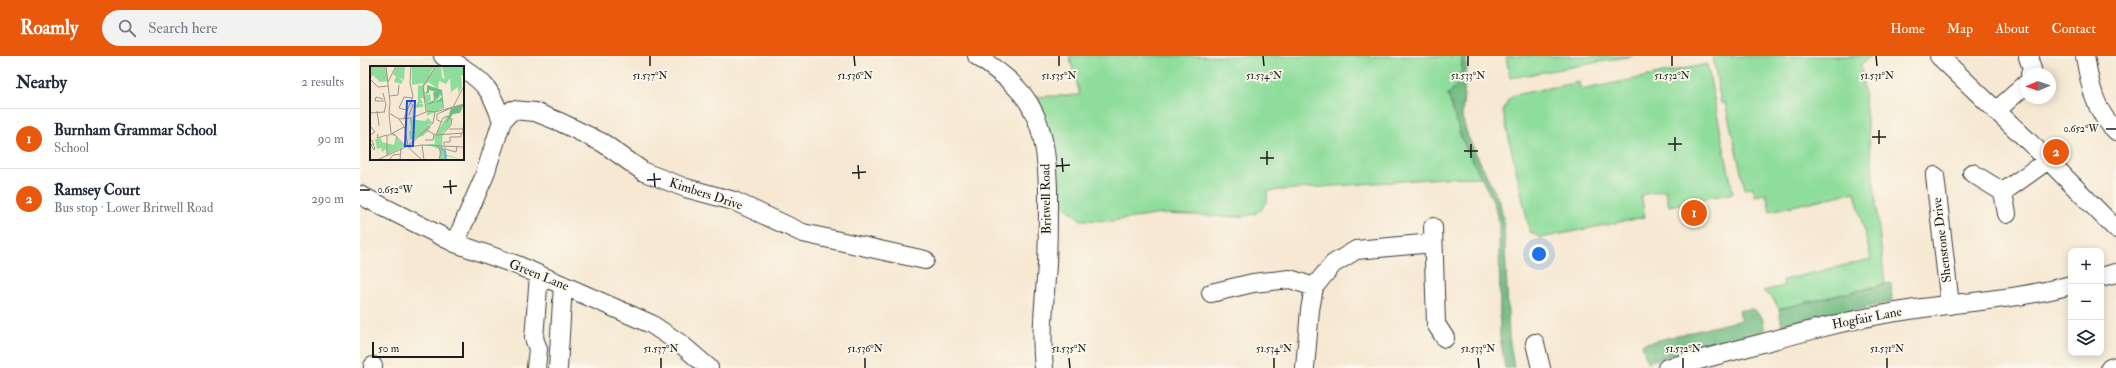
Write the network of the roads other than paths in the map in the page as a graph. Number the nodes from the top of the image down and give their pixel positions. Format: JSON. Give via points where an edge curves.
{"nodes":[{"id":1,"x":443,"y":56,"type":"edge"},
{"id":2,"x":977,"y":56,"type":"edge"},
{"id":3,"x":1939,"y":56,"type":"edge"},
{"id":4,"x":2030,"y":56,"type":"edge"},
{"id":5,"x":2085,"y":56,"type":"edge"},
{"id":6,"x":460,"y":66,"type":"edge"},
{"id":7,"x":464,"y":68,"type":"edge"},
{"id":8,"x":2032,"y":68,"type":"edge"},
{"id":9,"x":2020,"y":89,"type":"edge"},
{"id":10,"x":1996,"y":111,"type":"junction"},
{"id":11,"x":502,"y":121,"type":"junction"},
{"id":12,"x":2116,"y":131,"type":"edge"},
{"id":13,"x":2048,"y":160,"type":"junction"},
{"id":14,"x":1972,"y":173,"type":"dead end"},
{"id":15,"x":1934,"y":176,"type":"dead end"},
{"id":16,"x":2002,"y":192,"type":"junction"},
{"id":17,"x":360,"y":195,"type":"edge"},
{"id":18,"x":2007,"y":214,"type":"dead end"},
{"id":19,"x":2116,"y":229,"type":"edge"},
{"id":20,"x":455,"y":243,"type":"junction"},
{"id":21,"x":925,"y":260,"type":"dead end"},
{"id":22,"x":2116,"y":273,"type":"edge"},
{"id":23,"x":539,"y":275,"type":"junction"},
{"id":24,"x":2104,"y":276,"type":"edge"},
{"id":25,"x":563,"y":285,"type":"junction"},
{"id":26,"x":2068,"y":286,"type":"edge"},
{"id":27,"x":1314,"y":287,"type":"junction"},
{"id":28,"x":1211,"y":293,"type":"dead end"},
{"id":29,"x":1950,"y":305,"type":"junction"},
{"id":30,"x":1445,"y":338,"type":"dead end"},
{"id":31,"x":1535,"y":343,"type":"dead end"},
{"id":32,"x":2116,"y":366,"type":"edge"},
{"id":33,"x":536,"y":368,"type":"edge"},
{"id":34,"x":558,"y":368,"type":"edge"},
{"id":35,"x":709,"y":368,"type":"edge"},
{"id":36,"x":1044,"y":368,"type":"edge"},
{"id":37,"x":1305,"y":368,"type":"edge"},
{"id":38,"x":1541,"y":368,"type":"edge"},
{"id":39,"x":1667,"y":368,"type":"edge"},
{"id":40,"x":2110,"y":368,"type":"edge"}],
"edges":[{"from":1,"to":6,"type":"street"},
{"from":2,"to":36,"type":"street","name":"Britwell Road","via":[[1017,89],[1033,110],[1042,139],[1047,169],[1048,211]]},
{"from":3,"to":10,"type":"street"},
{"from":4,"to":8,"type":"street"},
{"from":5,"to":12,"type":"street","via":[[2092,92],[2104,119]]},
{"from":7,"to":11,"type":"street","via":[[481,80],[494,98]]},
{"from":9,"to":10,"type":"street"},
{"from":10,"to":13,"type":"street"},
{"from":11,"to":20,"type":"street","via":[[484,177]]},
{"from":11,"to":21,"type":"street","name":"Kimbers Drive","via":[[512,110],[535,112],[603,143],[644,172],[686,188],[734,201],[803,233]]},
{"from":13,"to":16,"type":"street"},
{"from":13,"to":19,"type":"street"},
{"from":14,"to":16,"type":"street"},
{"from":15,"to":29,"type":"street","name":"Shenstone Drive"},
{"from":16,"to":18,"type":"street"},
{"from":17,"to":20,"type":"street","name":"Green Lane"},
{"from":20,"to":23,"type":"street","name":"Green Lane"},
{"from":22,"to":24,"type":"street"},
{"from":23,"to":25,"type":"street","name":"Green Lane"},
{"from":23,"to":33,"type":"street","via":[[534,338],[538,349]]},
{"from":25,"to":34,"type":"street"},
{"from":25,"to":35,"type":"street","name":"Green Lane","via":[[651,324],[681,344]]},
{"from":26,"to":29,"type":"street","name":"Hogfair Lane","via":[[2034,294]]},
{"from":27,"to":28,"type":"street","via":[[1290,279],[1253,283]]},
{"from":27,"to":30,"type":"street","via":[[1333,264],[1356,250],[1433,235],[1436,324]]},
{"from":27,"to":37,"type":"street"},
{"from":29,"to":39,"type":"street","name":"Hogfair Lane","via":[[1909,309],[1837,324]]},
{"from":31,"to":38,"type":"street"},
{"from":32,"to":40,"type":"street"}]}
